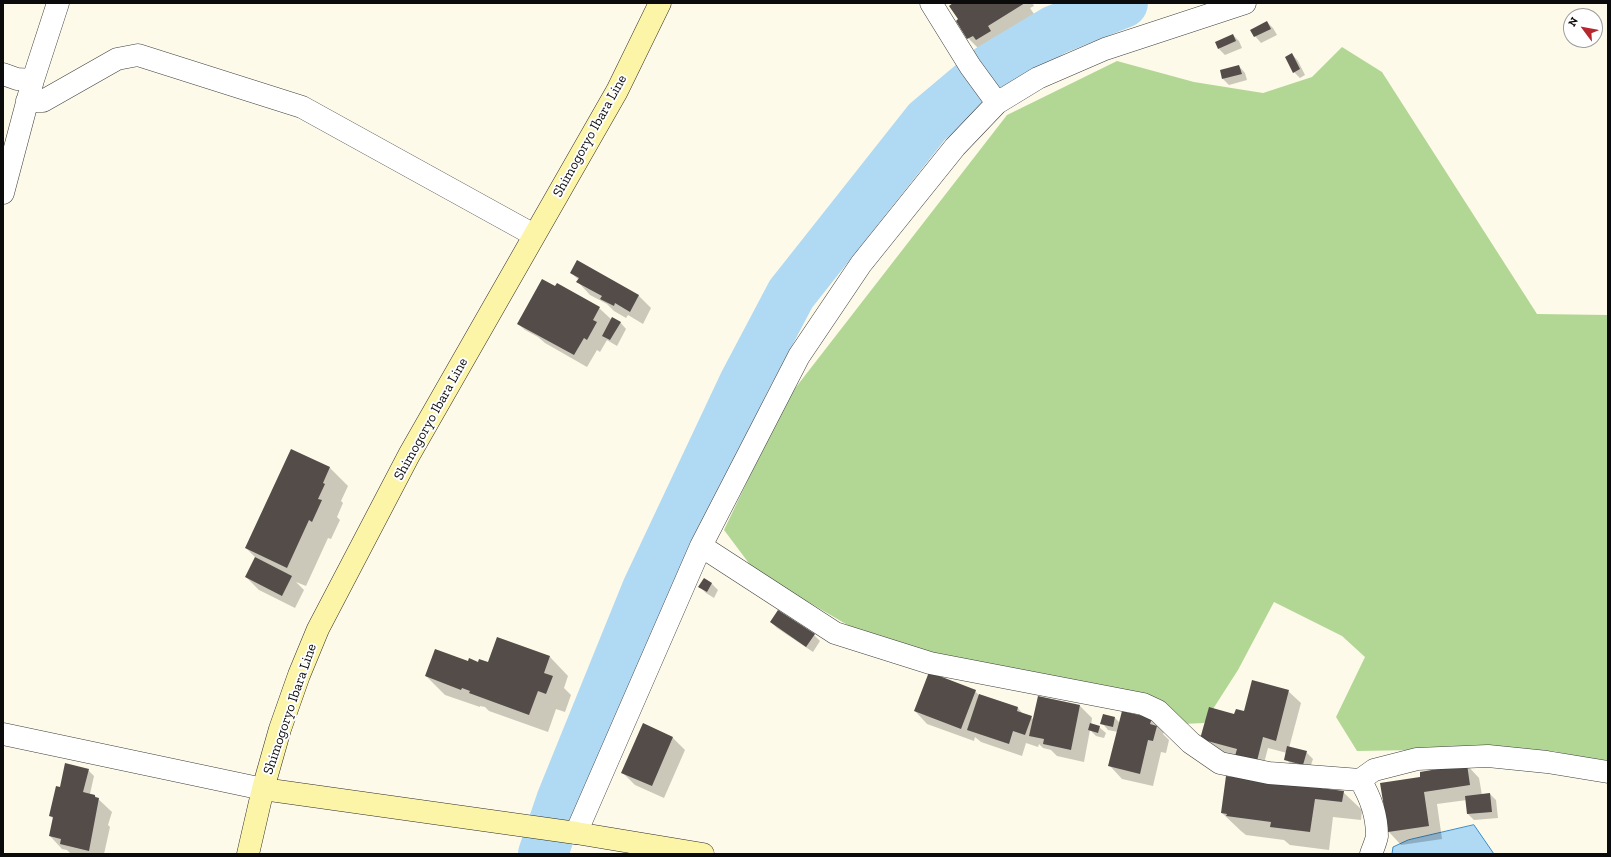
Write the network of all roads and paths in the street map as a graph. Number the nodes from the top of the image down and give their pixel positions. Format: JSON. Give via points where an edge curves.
{"nodes":[{"id":1,"x":58,"y":3,"type":"edge"},
{"id":2,"x":660,"y":3,"type":"edge"},
{"id":3,"x":931,"y":3,"type":"edge"},
{"id":4,"x":1245,"y":3,"type":"edge"},
{"id":5,"x":3,"y":74,"type":"edge"},
{"id":6,"x":33,"y":80,"type":"junction"},
{"id":7,"x":993,"y":99,"type":"junction"},
{"id":8,"x":27,"y":101,"type":"junction"},
{"id":9,"x":3,"y":193,"type":"edge"},
{"id":10,"x":534,"y":235,"type":"junction"},
{"id":11,"x":701,"y":546,"type":"junction"},
{"id":12,"x":3,"y":734,"type":"edge"},
{"id":13,"x":1608,"y":772,"type":"edge"},
{"id":14,"x":1360,"y":780,"type":"junction"},
{"id":15,"x":263,"y":788,"type":"junction"},
{"id":16,"x":567,"y":832,"type":"junction"},
{"id":17,"x":248,"y":854,"type":"edge"},
{"id":18,"x":703,"y":854,"type":"edge"},
{"id":19,"x":1371,"y":854,"type":"edge"}],
"edges":[{"from":1,"to":6,"type":"street"},
{"from":2,"to":10,"type":"main road","name":"Shimogoryo Ibara Line","via":[[617,91]]},
{"from":3,"to":7,"type":"street"},
{"from":4,"to":7,"type":"street","via":[[1105,49]]},
{"from":5,"to":6,"type":"street","via":[[17,79]]},
{"from":6,"to":8,"type":"street"},
{"from":7,"to":11,"type":"street","via":[[861,264],[813,336],[800,356]]},
{"from":8,"to":9,"type":"street"},
{"from":8,"to":10,"type":"street","via":[[43,101],[117,59],[138,55],[302,107]]},
{"from":10,"to":15,"type":"main road","name":"Shimogoryo Ibara Line","via":[[409,455],[318,629],[294,688]]},
{"from":11,"to":14,"type":"street","via":[[836,633],[930,663],[1143,704],[1158,711],[1192,743],[1220,763],[1269,773]]},
{"from":11,"to":16,"type":"street"},
{"from":12,"to":15,"type":"street"},
{"from":13,"to":14,"type":"street","via":[[1488,756],[1417,759],[1374,770]]},
{"from":14,"to":19,"type":"street","via":[[1368,792],[1373,807],[1377,837]]},
{"from":15,"to":16,"type":"main road"},
{"from":15,"to":17,"type":"main road","name":"Shimogoryo Ibara Line"},
{"from":16,"to":18,"type":"main road"}]}
